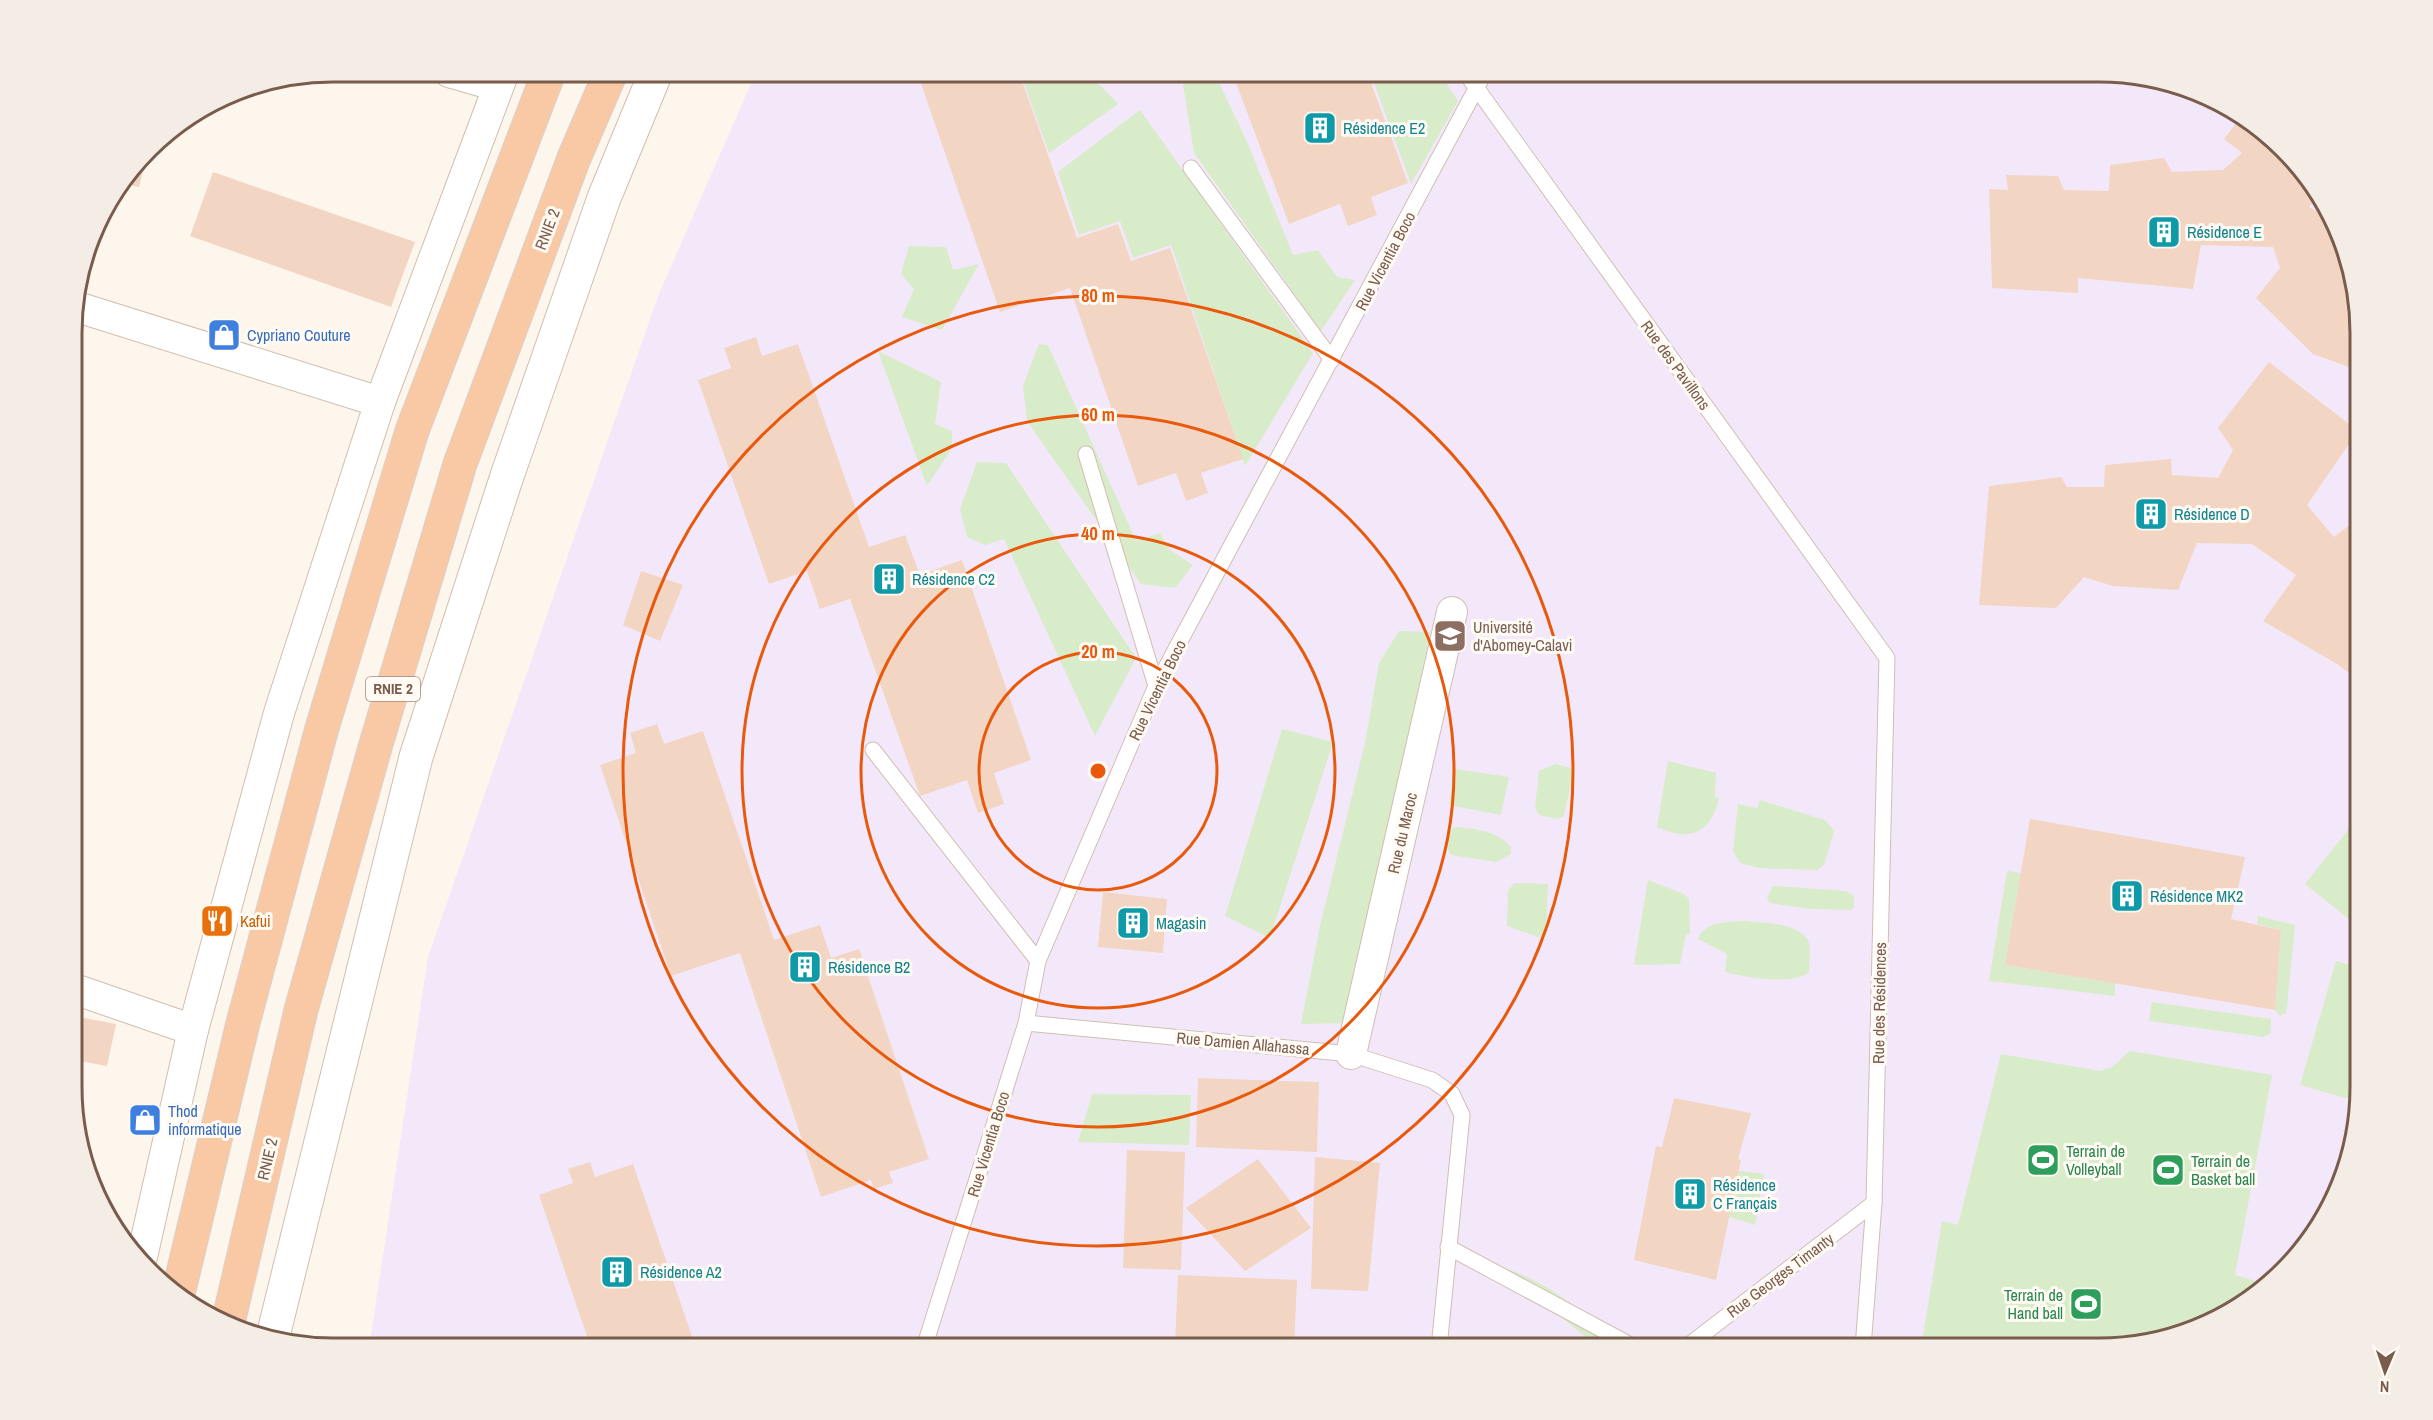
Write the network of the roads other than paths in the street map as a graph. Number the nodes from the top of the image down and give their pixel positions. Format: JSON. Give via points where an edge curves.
{"nodes":[{"id":1,"x":500,"y":82,"type":"edge"},
{"id":2,"x":545,"y":82,"type":"edge"},
{"id":3,"x":607,"y":82,"type":"edge"},
{"id":4,"x":652,"y":82,"type":"edge"},
{"id":5,"x":1472,"y":82,"type":"edge"},
{"id":6,"x":1479,"y":82,"type":"edge"},
{"id":7,"x":1476,"y":88,"type":"junction"},
{"id":8,"x":1191,"y":168,"type":"dead end"},
{"id":9,"x":84,"y":309,"type":"edge"},
{"id":10,"x":1332,"y":360,"type":"junction"},
{"id":11,"x":380,"y":402,"type":"junction"},
{"id":12,"x":1086,"y":454,"type":"dead end"},
{"id":13,"x":1452,"y":612,"type":"dead end"},
{"id":14,"x":1887,"y":658,"type":"joint"},
{"id":15,"x":1156,"y":686,"type":"junction"},
{"id":16,"x":873,"y":750,"type":"dead end"},
{"id":17,"x":1038,"y":961,"type":"junction"},
{"id":18,"x":82,"y":992,"type":"edge"},
{"id":19,"x":1026,"y":1023,"type":"junction"},
{"id":20,"x":193,"y":1030,"type":"junction"},
{"id":21,"x":1351,"y":1054,"type":"junction"},
{"id":22,"x":1874,"y":1203,"type":"junction"},
{"id":23,"x":1448,"y":1247,"type":"junction"},
{"id":24,"x":144,"y":1250,"type":"edge"},
{"id":25,"x":180,"y":1285,"type":"edge"},
{"id":26,"x":230,"y":1315,"type":"edge"},
{"id":27,"x":275,"y":1331,"type":"edge"},
{"id":28,"x":927,"y":1338,"type":"edge"},
{"id":29,"x":1440,"y":1338,"type":"edge"},
{"id":30,"x":1617,"y":1338,"type":"edge"},
{"id":31,"x":1698,"y":1338,"type":"edge"},
{"id":32,"x":1864,"y":1338,"type":"edge"}],
"edges":[{"from":1,"to":11,"type":"street"},
{"from":2,"to":25,"type":"highway","via":[[412,431],[322,728],[243,1023]]},
{"from":3,"to":26,"type":"highway","name":"RNIE 2","number":"RNIE 2","via":[[574,158],[460,464],[301,1010]]},
{"from":4,"to":27,"type":"street","via":[[600,209],[511,465],[416,758]]},
{"from":5,"to":7,"type":"lane","name":"Rue des Pavillons"},
{"from":6,"to":7,"type":"lane","name":"Rue Vicentia Boco"},
{"from":7,"to":10,"type":"lane","name":"Rue Vicentia Boco"},
{"from":7,"to":14,"type":"lane","name":"Rue des Pavillons"},
{"from":8,"to":10,"type":"lane"},
{"from":9,"to":11,"type":"street"},
{"from":10,"to":15,"type":"lane","name":"Rue Vicentia Boco"},
{"from":11,"to":20,"type":"street","via":[[279,713]]},
{"from":12,"to":15,"type":"lane"},
{"from":13,"to":21,"type":"street","name":"Rue du Maroc"},
{"from":14,"to":22,"type":"lane","name":"Rue des Résidences"},
{"from":15,"to":17,"type":"lane","name":"Rue Vicentia Boco"},
{"from":16,"to":17,"type":"lane"},
{"from":17,"to":19,"type":"lane","name":"Rue Vicentia Boco"},
{"from":18,"to":20,"type":"street"},
{"from":19,"to":21,"type":"lane","name":"Rue Damien Allahassa"},
{"from":19,"to":28,"type":"lane","name":"Rue Vicentia Boco"},
{"from":20,"to":24,"type":"street"},
{"from":21,"to":23,"type":"lane","name":"Rue Damien Allahassa","via":[[1432,1080],[1452,1095],[1462,1114]]},
{"from":22,"to":31,"type":"lane","name":"Rue Georges Timanty"},
{"from":22,"to":32,"type":"lane","name":"Rue des Résidences"},
{"from":23,"to":29,"type":"lane"},
{"from":23,"to":30,"type":"lane"}]}
